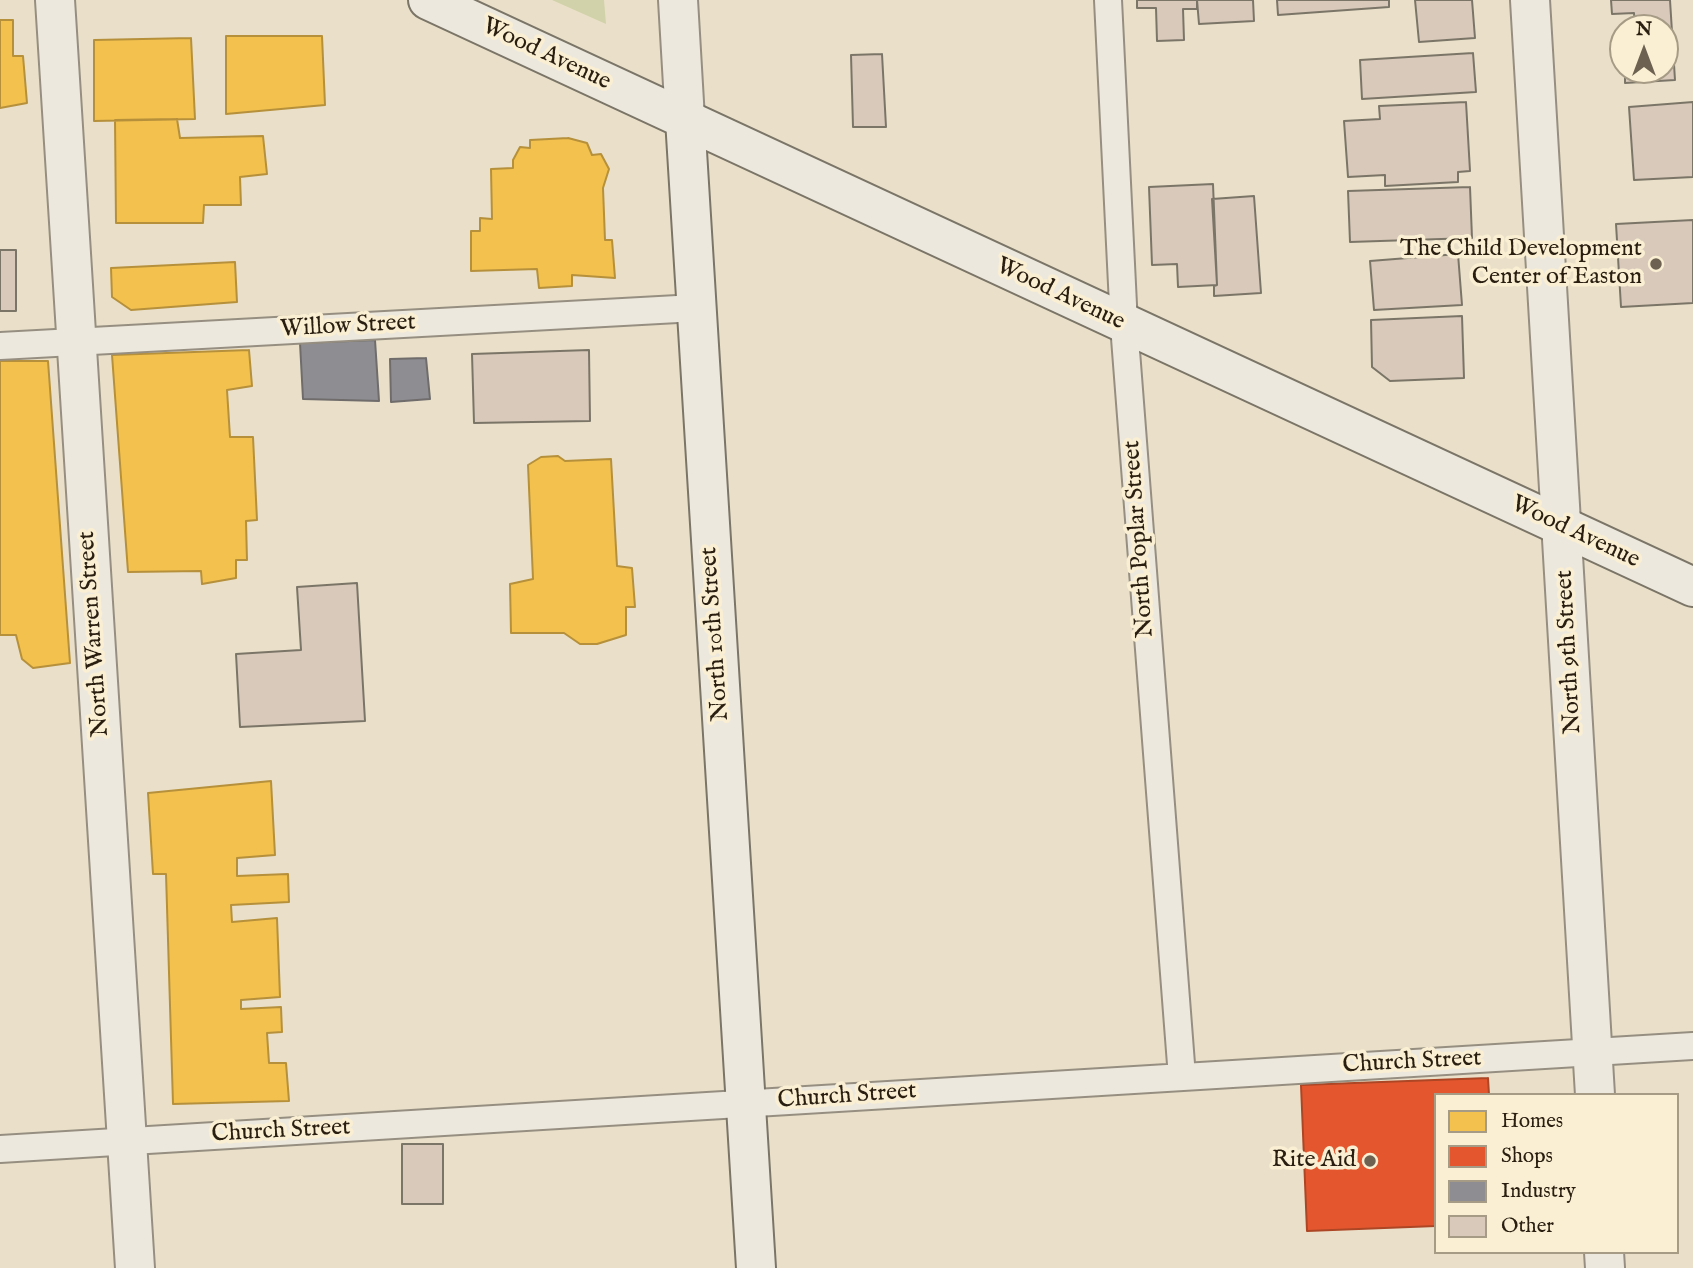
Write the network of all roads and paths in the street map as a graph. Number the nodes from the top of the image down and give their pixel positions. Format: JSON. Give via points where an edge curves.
{"nodes":[{"id":1,"x":55,"y":0,"type":"edge"},
{"id":2,"x":428,"y":0,"type":"edge"},
{"id":3,"x":678,"y":0,"type":"edge"},
{"id":4,"x":1108,"y":0,"type":"edge"},
{"id":5,"x":1530,"y":0,"type":"edge"},
{"id":6,"x":685,"y":120,"type":"junction"},
{"id":7,"x":696,"y":308,"type":"junction"},
{"id":8,"x":1124,"y":325,"type":"junction"},
{"id":9,"x":76,"y":342,"type":"junction"},
{"id":10,"x":0,"y":346,"type":"edge"},
{"id":11,"x":1563,"y":527,"type":"junction"},
{"id":12,"x":1693,"y":587,"type":"edge"},
{"id":13,"x":1693,"y":1046,"type":"edge"},
{"id":14,"x":1593,"y":1052,"type":"junction"},
{"id":15,"x":1182,"y":1077,"type":"junction"},
{"id":16,"x":1595,"y":1093,"type":"edge"},
{"id":17,"x":746,"y":1104,"type":"junction"},
{"id":18,"x":127,"y":1141,"type":"junction"},
{"id":19,"x":0,"y":1149,"type":"edge"},
{"id":20,"x":135,"y":1268,"type":"edge"},
{"id":21,"x":755,"y":1268,"type":"edge"}],
"edges":[{"from":1,"to":9,"type":"street","name":"North Warren Street"},
{"from":2,"to":6,"type":"street","name":"Wood Avenue"},
{"from":3,"to":6,"type":"street","name":"North 10th Street"},
{"from":4,"to":8,"type":"lane","name":"North Poplar Street"},
{"from":5,"to":11,"type":"street","name":"North 9th Street"},
{"from":6,"to":7,"type":"street","name":"North 10th Street"},
{"from":6,"to":8,"type":"street","name":"Wood Avenue"},
{"from":7,"to":9,"type":"lane","name":"Willow Street"},
{"from":7,"to":17,"type":"street","name":"North 10th Street"},
{"from":8,"to":11,"type":"street","name":"Wood Avenue"},
{"from":8,"to":15,"type":"lane","name":"North Poplar Street"},
{"from":9,"to":10,"type":"lane","name":"Willow Street"},
{"from":9,"to":18,"type":"street","name":"North Warren Street"},
{"from":11,"to":12,"type":"street","name":"Wood Avenue"},
{"from":11,"to":14,"type":"street","name":"North 9th Street"},
{"from":13,"to":14,"type":"lane","name":"Church Street"},
{"from":14,"to":15,"type":"lane","name":"Church Street"},
{"from":14,"to":16,"type":"street","name":"North 9th Street"},
{"from":15,"to":17,"type":"lane","name":"Church Street"},
{"from":17,"to":18,"type":"lane","name":"Church Street"},
{"from":17,"to":21,"type":"street","name":"North 10th Street"},
{"from":18,"to":19,"type":"lane","name":"Church Street"},
{"from":18,"to":20,"type":"street","name":"North Warren Street"}]}
